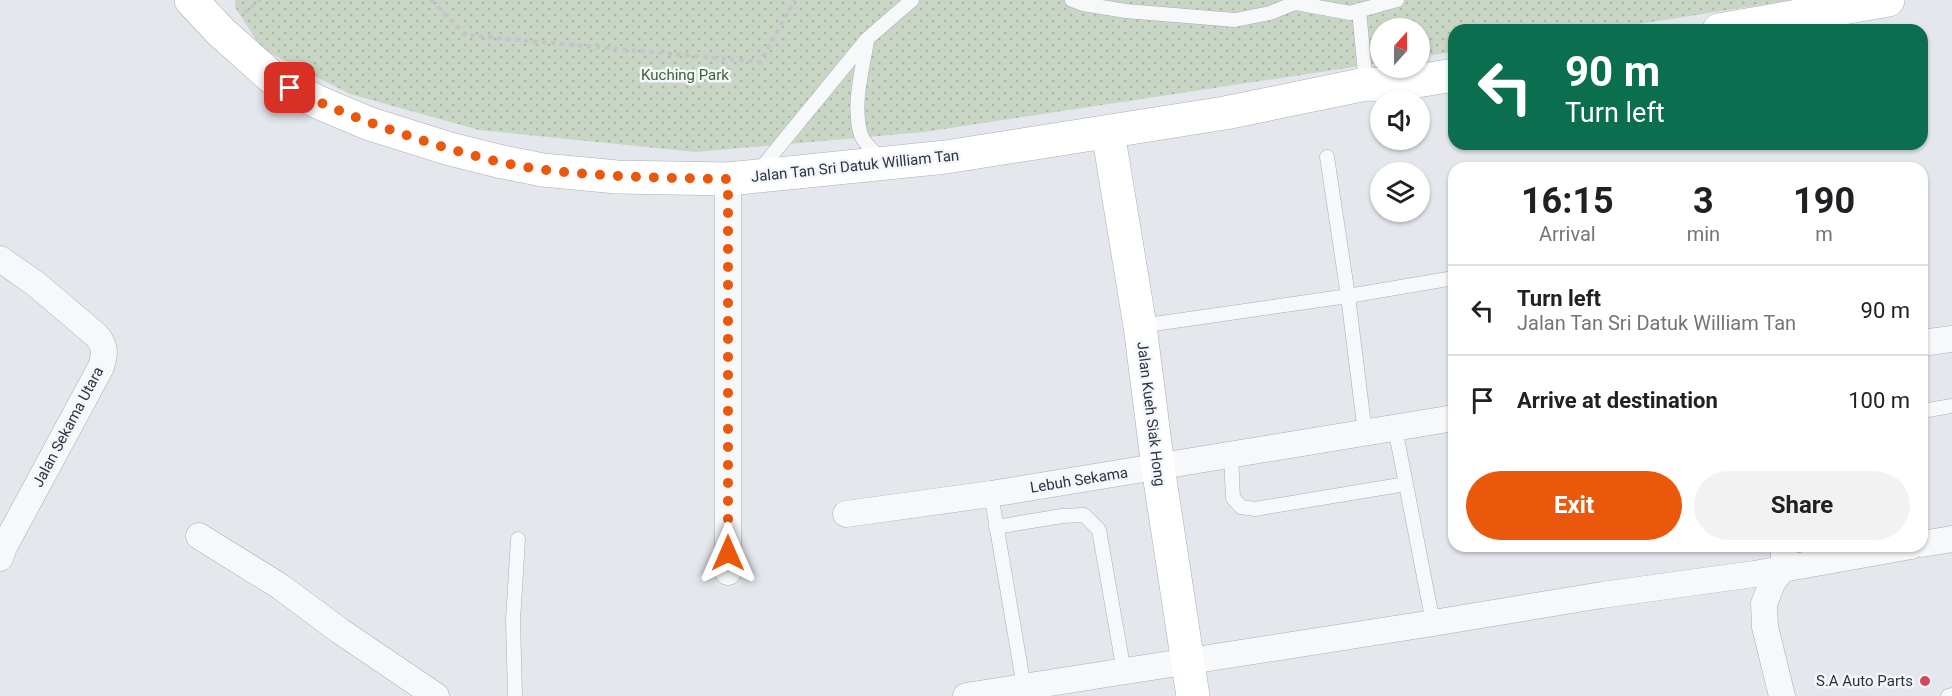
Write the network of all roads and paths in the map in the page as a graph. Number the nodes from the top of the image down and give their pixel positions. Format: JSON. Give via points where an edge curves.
{"nodes":[{"id":1,"x":431,"y":0,"type":"edge"},
{"id":2,"x":795,"y":0,"type":"edge"},
{"id":3,"x":912,"y":0,"type":"edge"},
{"id":4,"x":1072,"y":0,"type":"edge"},
{"id":5,"x":1397,"y":0,"type":"edge"},
{"id":6,"x":1888,"y":0,"type":"edge"},
{"id":7,"x":1299,"y":2,"type":"edge"},
{"id":8,"x":202,"y":4,"type":"edge"},
{"id":9,"x":1359,"y":10,"type":"junction"},
{"id":10,"x":1753,"y":24,"type":"edge"},
{"id":11,"x":867,"y":39,"type":"junction"},
{"id":12,"x":1448,"y":76,"type":"edge"},
{"id":13,"x":1366,"y":84,"type":"junction"},
{"id":14,"x":1108,"y":132,"type":"junction"},
{"id":15,"x":1327,"y":157,"type":"dead end"},
{"id":16,"x":885,"y":164,"type":"junction"},
{"id":17,"x":741,"y":178,"type":"junction"},
{"id":18,"x":0,"y":260,"type":"edge"},
{"id":19,"x":1448,"y":279,"type":"edge"},
{"id":20,"x":1348,"y":296,"type":"junction"},
{"id":21,"x":1140,"y":326,"type":"junction"},
{"id":22,"x":1952,"y":339,"type":"edge"},
{"id":23,"x":1928,"y":342,"type":"edge"},
{"id":24,"x":1952,"y":406,"type":"edge"},
{"id":25,"x":1928,"y":410,"type":"edge"},
{"id":26,"x":1448,"y":419,"type":"edge"},
{"id":27,"x":1395,"y":428,"type":"junction"},
{"id":28,"x":1365,"y":433,"type":"junction"},
{"id":29,"x":1231,"y":454,"type":"junction"},
{"id":30,"x":1158,"y":467,"type":"junction"},
{"id":31,"x":1406,"y":484,"type":"junction"},
{"id":32,"x":991,"y":494,"type":"junction"},
{"id":33,"x":846,"y":514,"type":"dead end"},
{"id":34,"x":996,"y":527,"type":"junction"},
{"id":35,"x":199,"y":536,"type":"dead end"},
{"id":36,"x":518,"y":539,"type":"dead end"},
{"id":37,"x":1952,"y":539,"type":"edge"},
{"id":38,"x":1928,"y":543,"type":"edge"},
{"id":39,"x":1842,"y":552,"type":"edge"},
{"id":40,"x":1784,"y":557,"type":"edge"},
{"id":41,"x":0,"y":558,"type":"edge"},
{"id":42,"x":728,"y":572,"type":"dead end"},
{"id":43,"x":1433,"y":623,"type":"junction"},
{"id":44,"x":1187,"y":661,"type":"junction"},
{"id":45,"x":1124,"y":672,"type":"junction"},
{"id":46,"x":1023,"y":687,"type":"junction"},
{"id":47,"x":436,"y":696,"type":"edge"},
{"id":48,"x":515,"y":696,"type":"edge"},
{"id":49,"x":966,"y":696,"type":"edge"},
{"id":50,"x":1193,"y":696,"type":"edge"},
{"id":51,"x":1782,"y":696,"type":"edge"}],
"edges":[{"from":1,"to":2,"type":"path","via":[[465,35],[760,62]]},
{"from":3,"to":11,"type":"lane"},
{"from":4,"to":7,"type":"lane","via":[[1126,11],[1235,20]]},
{"from":5,"to":9,"type":"lane"},
{"from":6,"to":10,"type":"street"},
{"from":7,"to":9,"type":"lane","via":[[1350,13]]},
{"from":8,"to":17,"type":"street","name":"Jalan Tan Sri Datuk William Tan","via":[[221,32],[275,80],[370,124],[450,149],[543,170],[617,177]]},
{"from":9,"to":13,"type":"lane"},
{"from":11,"to":16,"type":"lane","via":[[859,87],[861,137]]},
{"from":11,"to":17,"type":"lane"},
{"from":12,"to":13,"type":"street","name":"Jalan Tan Sri Datuk William Tan","via":[[1392,85]]},
{"from":13,"to":14,"type":"street","name":"Jalan Tan Sri Datuk William Tan"},
{"from":14,"to":16,"type":"street","name":"Jalan Tan Sri Datuk William Tan"},
{"from":14,"to":21,"type":"street","name":"Jalan Kueh Siak Hong"},
{"from":15,"to":20,"type":"lane"},
{"from":16,"to":17,"type":"street","name":"Jalan Tan Sri Datuk William Tan"},
{"from":17,"to":42,"type":"street"},
{"from":18,"to":41,"type":"street","name":"Jalan Sekama Utara","via":[[36,284],[97,336],[104,344],[105,354]]},
{"from":19,"to":20,"type":"lane"},
{"from":20,"to":21,"type":"lane"},
{"from":20,"to":28,"type":"lane"},
{"from":21,"to":30,"type":"street","name":"Jalan Kueh Siak Hong"},
{"from":22,"to":23,"type":"street"},
{"from":24,"to":25,"type":"lane"},
{"from":26,"to":27,"type":"street","name":"Lebuh Sekama"},
{"from":27,"to":28,"type":"street","name":"Lebuh Sekama"},
{"from":27,"to":31,"type":"lane"},
{"from":28,"to":29,"type":"street","name":"Lebuh Sekama"},
{"from":29,"to":30,"type":"street","name":"Lebuh Sekama"},
{"from":29,"to":31,"type":"lane","via":[[1233,498],[1241,507],[1255,509]]},
{"from":30,"to":32,"type":"street","name":"Lebuh Sekama"},
{"from":30,"to":44,"type":"street","name":"Jalan Kueh Siak Hong"},
{"from":31,"to":43,"type":"lane"},
{"from":32,"to":33,"type":"street","name":"Lebuh Sekama"},
{"from":32,"to":34,"type":"lane"},
{"from":34,"to":45,"type":"lane","via":[[1084,515],[1099,530]]},
{"from":34,"to":46,"type":"lane"},
{"from":35,"to":47,"type":"street","via":[[281,587]]},
{"from":36,"to":48,"type":"lane","via":[[513,620]]},
{"from":37,"to":38,"type":"street"},
{"from":39,"to":40,"type":"street"},
{"from":40,"to":43,"type":"street","via":[[1754,574]]},
{"from":40,"to":51,"type":"street","via":[[1764,604]]},
{"from":43,"to":44,"type":"street"},
{"from":44,"to":45,"type":"street"},
{"from":44,"to":50,"type":"street","name":"Jalan Kueh Siak Hong"},
{"from":45,"to":46,"type":"street"},
{"from":46,"to":49,"type":"street"}]}
